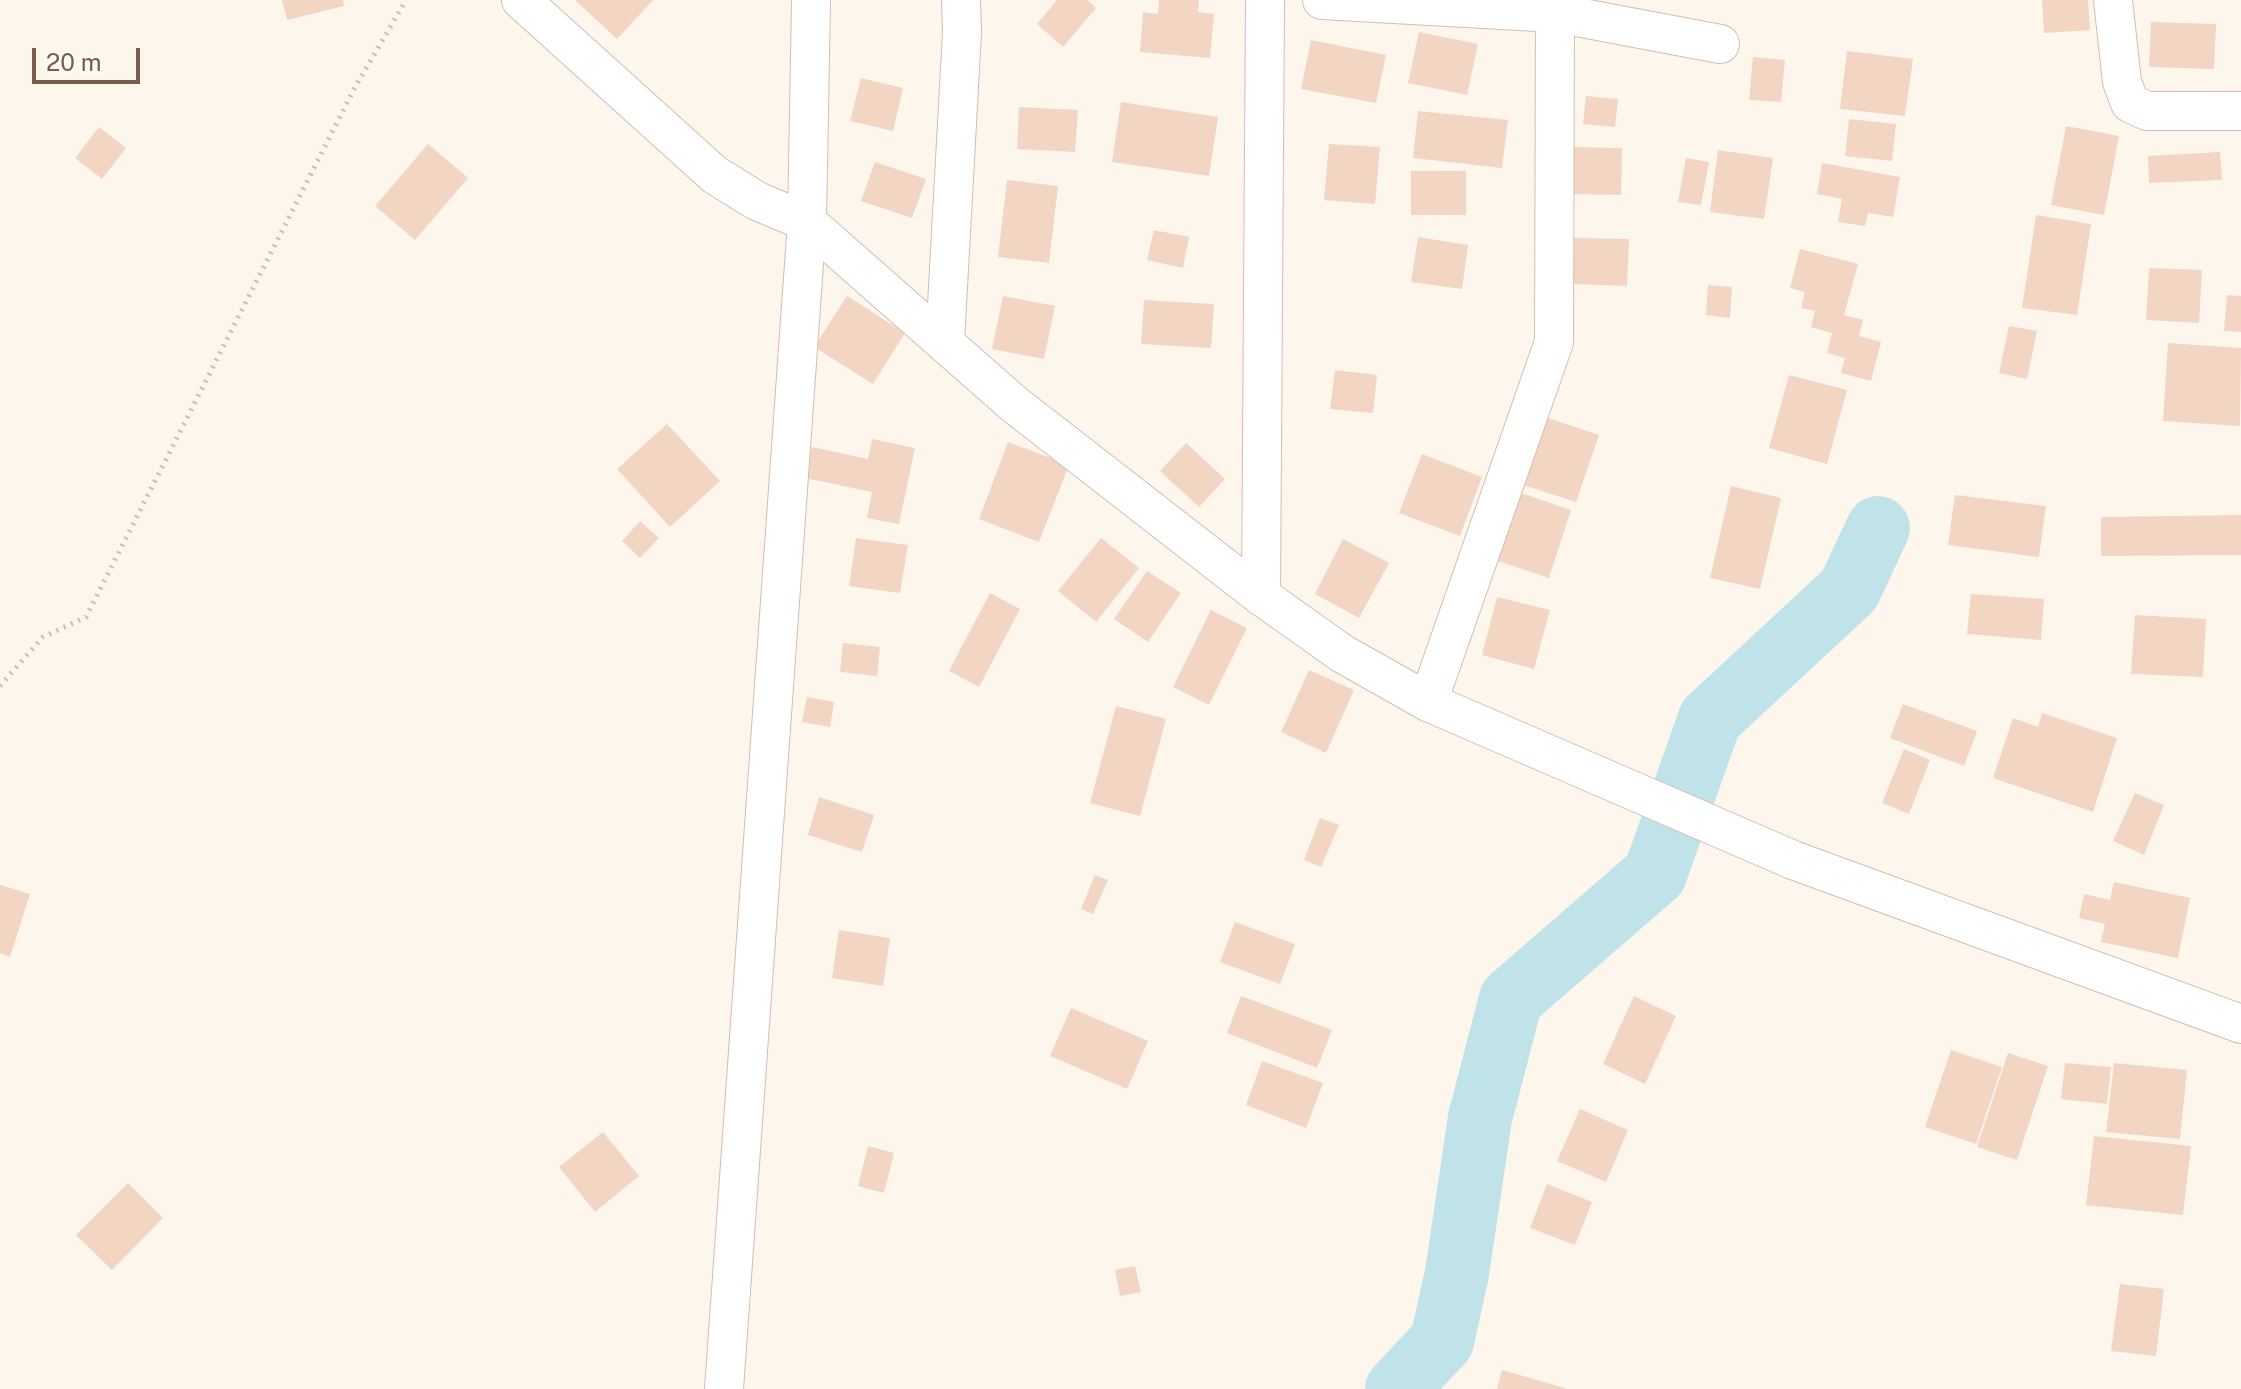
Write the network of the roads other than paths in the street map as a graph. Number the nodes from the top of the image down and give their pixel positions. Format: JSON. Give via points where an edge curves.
{"nodes":[{"id":1,"x":521,"y":0,"type":"edge"},
{"id":2,"x":811,"y":0,"type":"edge"},
{"id":3,"x":961,"y":0,"type":"edge"},
{"id":4,"x":1265,"y":0,"type":"edge"},
{"id":5,"x":1322,"y":0,"type":"edge"},
{"id":6,"x":2113,"y":0,"type":"edge"},
{"id":7,"x":1556,"y":7,"type":"edge"},
{"id":8,"x":1720,"y":44,"type":"dead end"},
{"id":9,"x":2241,"y":111,"type":"edge"},
{"id":10,"x":807,"y":222,"type":"junction"},
{"id":11,"x":945,"y":342,"type":"junction"},
{"id":12,"x":1261,"y":596,"type":"junction"},
{"id":13,"x":1428,"y":702,"type":"junction"},
{"id":14,"x":2241,"y":1024,"type":"edge"},
{"id":15,"x":724,"y":1389,"type":"edge"}],
"edges":[{"from":1,"to":10,"type":"street","via":[[715,175],[757,201]]},
{"from":2,"to":10,"type":"street"},
{"from":3,"to":11,"type":"street"},
{"from":4,"to":12,"type":"street"},
{"from":5,"to":7,"type":"street"},
{"from":6,"to":9,"type":"street","via":[[2122,82],[2130,103],[2147,111]]},
{"from":7,"to":8,"type":"street"},
{"from":7,"to":13,"type":"street","via":[[1554,342]]},
{"from":10,"to":11,"type":"street"},
{"from":10,"to":15,"type":"street"},
{"from":11,"to":12,"type":"street","via":[[1014,404]]},
{"from":12,"to":13,"type":"street","via":[[1343,654]]},
{"from":13,"to":14,"type":"street","via":[[1793,860]]}]}
